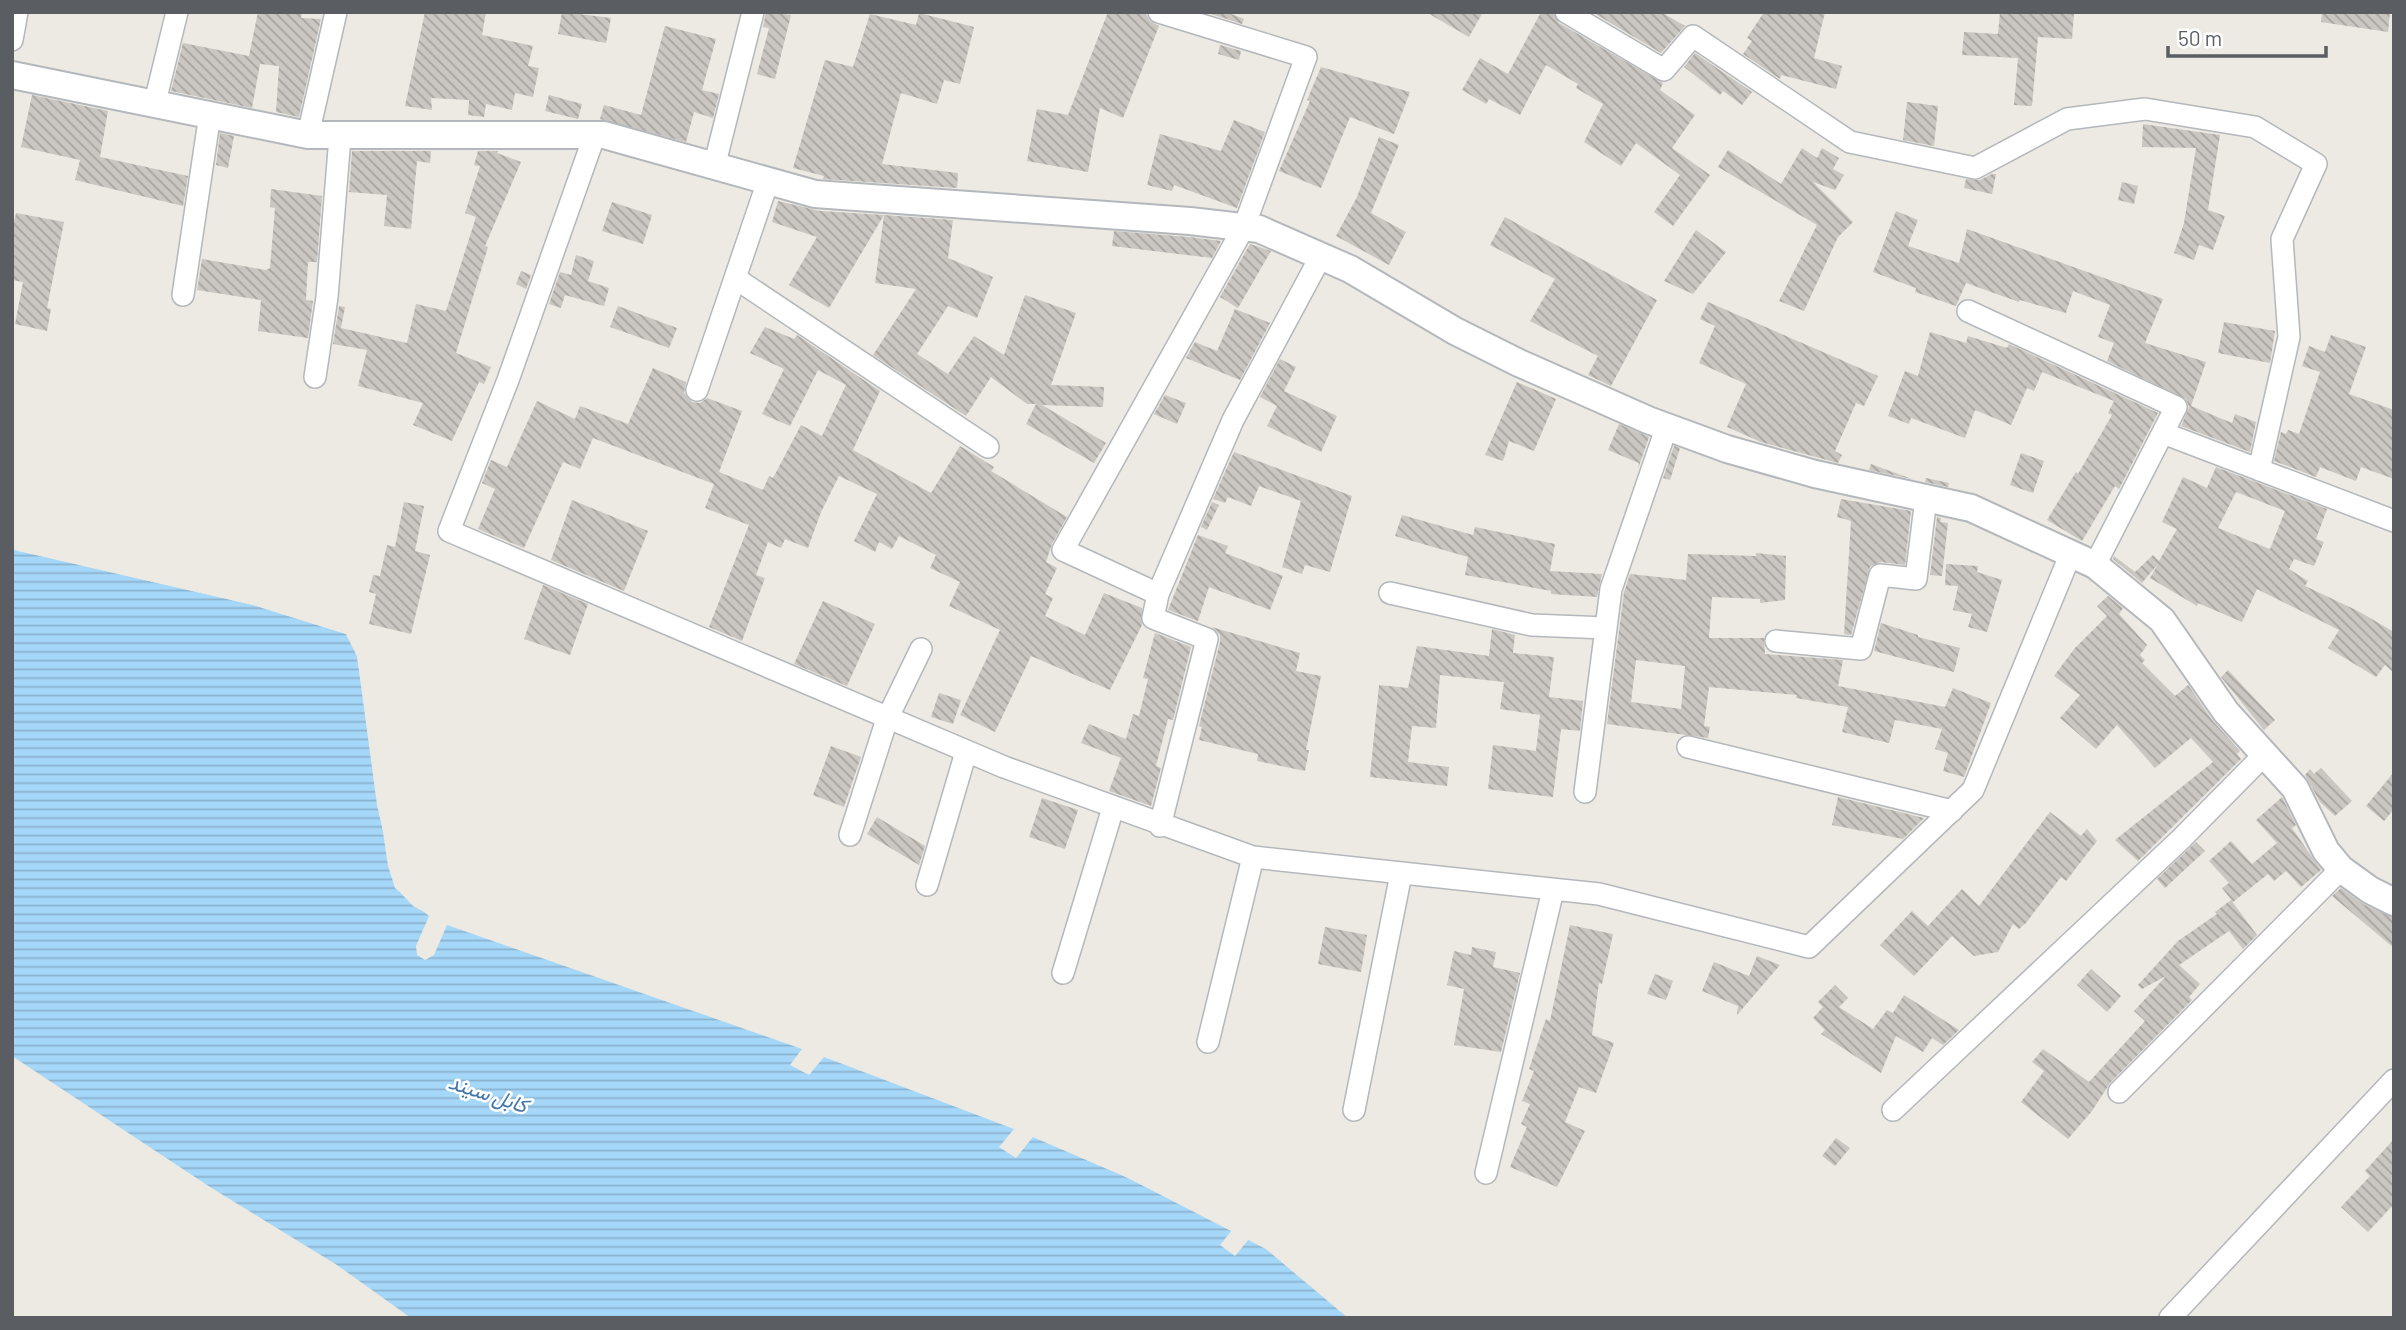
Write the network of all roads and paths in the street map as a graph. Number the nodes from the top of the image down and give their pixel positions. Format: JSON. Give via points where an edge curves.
{"nodes":[{"id":1,"x":17,"y":12,"type":"edge"},
{"id":2,"x":177,"y":12,"type":"edge"},
{"id":3,"x":336,"y":12,"type":"edge"},
{"id":4,"x":752,"y":12,"type":"edge"},
{"id":5,"x":1159,"y":12,"type":"edge"},
{"id":6,"x":1566,"y":12,"type":"edge"},
{"id":7,"x":12,"y":40,"type":"edge"},
{"id":8,"x":12,"y":75,"type":"edge"},
{"id":9,"x":155,"y":102,"type":"junction"},
{"id":10,"x":210,"y":114,"type":"junction"},
{"id":11,"x":595,"y":134,"type":"junction"},
{"id":12,"x":308,"y":135,"type":"junction"},
{"id":13,"x":340,"y":137,"type":"junction"},
{"id":14,"x":713,"y":167,"type":"junction"},
{"id":15,"x":768,"y":181,"type":"junction"},
{"id":16,"x":1244,"y":227,"type":"junction"},
{"id":17,"x":1321,"y":256,"type":"junction"},
{"id":18,"x":735,"y":278,"type":"junction"},
{"id":19,"x":183,"y":295,"type":"dead end"},
{"id":20,"x":1968,"y":311,"type":"dead end"},
{"id":21,"x":315,"y":377,"type":"dead end"},
{"id":22,"x":697,"y":390,"type":"dead end"},
{"id":23,"x":1667,"y":426,"type":"junction"},
{"id":24,"x":2163,"y":433,"type":"junction"},
{"id":25,"x":988,"y":447,"type":"dead end"},
{"id":26,"x":2259,"y":470,"type":"junction"},
{"id":27,"x":1926,"y":498,"type":"junction"},
{"id":28,"x":2394,"y":521,"type":"edge"},
{"id":29,"x":2071,"y":553,"type":"junction"},
{"id":30,"x":2095,"y":565,"type":"junction"},
{"id":31,"x":1390,"y":593,"type":"dead end"},
{"id":32,"x":1158,"y":594,"type":"junction"},
{"id":33,"x":1606,"y":628,"type":"junction"},
{"id":34,"x":1776,"y":641,"type":"dead end"},
{"id":35,"x":922,"y":649,"type":"dead end"},
{"id":36,"x":887,"y":719,"type":"junction"},
{"id":37,"x":1688,"y":747,"type":"dead end"},
{"id":38,"x":966,"y":752,"type":"junction"},
{"id":39,"x":2266,"y":753,"type":"junction"},
{"id":40,"x":1585,"y":792,"type":"dead end"},
{"id":41,"x":1113,"y":808,"type":"junction"},
{"id":42,"x":1952,"y":811,"type":"junction"},
{"id":43,"x":1160,"y":826,"type":"junction"},
{"id":44,"x":850,"y":835,"type":"dead end"},
{"id":45,"x":1253,"y":857,"type":"junction"},
{"id":46,"x":2341,"y":869,"type":"junction"},
{"id":47,"x":1401,"y":874,"type":"junction"},
{"id":48,"x":927,"y":884,"type":"dead end"},
{"id":49,"x":1553,"y":890,"type":"junction"},
{"id":50,"x":2394,"y":902,"type":"edge"},
{"id":51,"x":1063,"y":973,"type":"dead end"},
{"id":52,"x":1208,"y":1042,"type":"dead end"},
{"id":53,"x":2394,"y":1080,"type":"edge"},
{"id":54,"x":2119,"y":1092,"type":"dead end"},
{"id":55,"x":1354,"y":1110,"type":"dead end"},
{"id":56,"x":1893,"y":1110,"type":"dead end"},
{"id":57,"x":1486,"y":1173,"type":"dead end"},
{"id":58,"x":2171,"y":1318,"type":"edge"}],
"edges":[{"from":1,"to":7,"type":"street"},
{"from":2,"to":9,"type":"street"},
{"from":3,"to":12,"type":"street"},
{"from":4,"to":14,"type":"street"},
{"from":5,"to":16,"type":"street","via":[[1306,57]]},
{"from":6,"to":26,"type":"street","via":[[1664,69],[1693,36],[1850,142],[1900,153],[1975,168],[2067,119],[2145,109],[2255,127],[2316,164],[2282,239],[2288,337]]},
{"from":8,"to":9,"type":"street"},
{"from":9,"to":10,"type":"street"},
{"from":10,"to":12,"type":"street"},
{"from":10,"to":19,"type":"street"},
{"from":11,"to":13,"type":"street"},
{"from":11,"to":14,"type":"street"},
{"from":11,"to":36,"type":"street","via":[[449,531]]},
{"from":12,"to":13,"type":"street"},
{"from":13,"to":21,"type":"street","via":[[327,297]]},
{"from":14,"to":15,"type":"street"},
{"from":15,"to":16,"type":"street","via":[[815,194]]},
{"from":15,"to":18,"type":"street"},
{"from":16,"to":17,"type":"street"},
{"from":16,"to":32,"type":"street","via":[[1063,550]]},
{"from":17,"to":23,"type":"street","via":[[1519,363]]},
{"from":17,"to":32,"type":"street","via":[[1233,420]]},
{"from":18,"to":22,"type":"street"},
{"from":18,"to":25,"type":"street"},
{"from":20,"to":24,"type":"street","via":[[2176,407]]},
{"from":23,"to":27,"type":"street","via":[[1815,474]]},
{"from":23,"to":33,"type":"street","via":[[1611,589]]},
{"from":24,"to":26,"type":"street"},
{"from":24,"to":30,"type":"street"},
{"from":26,"to":28,"type":"street"},
{"from":27,"to":29,"type":"street","via":[[1970,508]]},
{"from":27,"to":34,"type":"street","via":[[1916,579],[1881,575],[1861,649]]},
{"from":29,"to":30,"type":"street"},
{"from":29,"to":42,"type":"street","via":[[1973,790]]},
{"from":30,"to":39,"type":"street","via":[[2162,620],[2226,712]]},
{"from":31,"to":33,"type":"street","via":[[1532,625]]},
{"from":32,"to":43,"type":"street","via":[[1153,618],[1207,639]]},
{"from":33,"to":40,"type":"street"},
{"from":35,"to":36,"type":"street"},
{"from":36,"to":38,"type":"street"},
{"from":36,"to":44,"type":"street"},
{"from":37,"to":42,"type":"street"},
{"from":38,"to":41,"type":"street"},
{"from":38,"to":48,"type":"street"},
{"from":39,"to":46,"type":"street","via":[[2295,789],[2326,850]]},
{"from":39,"to":56,"type":"street"},
{"from":41,"to":43,"type":"street"},
{"from":41,"to":51,"type":"street"},
{"from":42,"to":49,"type":"street","via":[[1809,947],[1599,894]]},
{"from":43,"to":45,"type":"street"},
{"from":45,"to":47,"type":"street"},
{"from":45,"to":52,"type":"street"},
{"from":46,"to":50,"type":"street"},
{"from":46,"to":54,"type":"street"},
{"from":47,"to":49,"type":"street"},
{"from":47,"to":55,"type":"street"},
{"from":49,"to":57,"type":"street"},
{"from":53,"to":58,"type":"street"}]}
